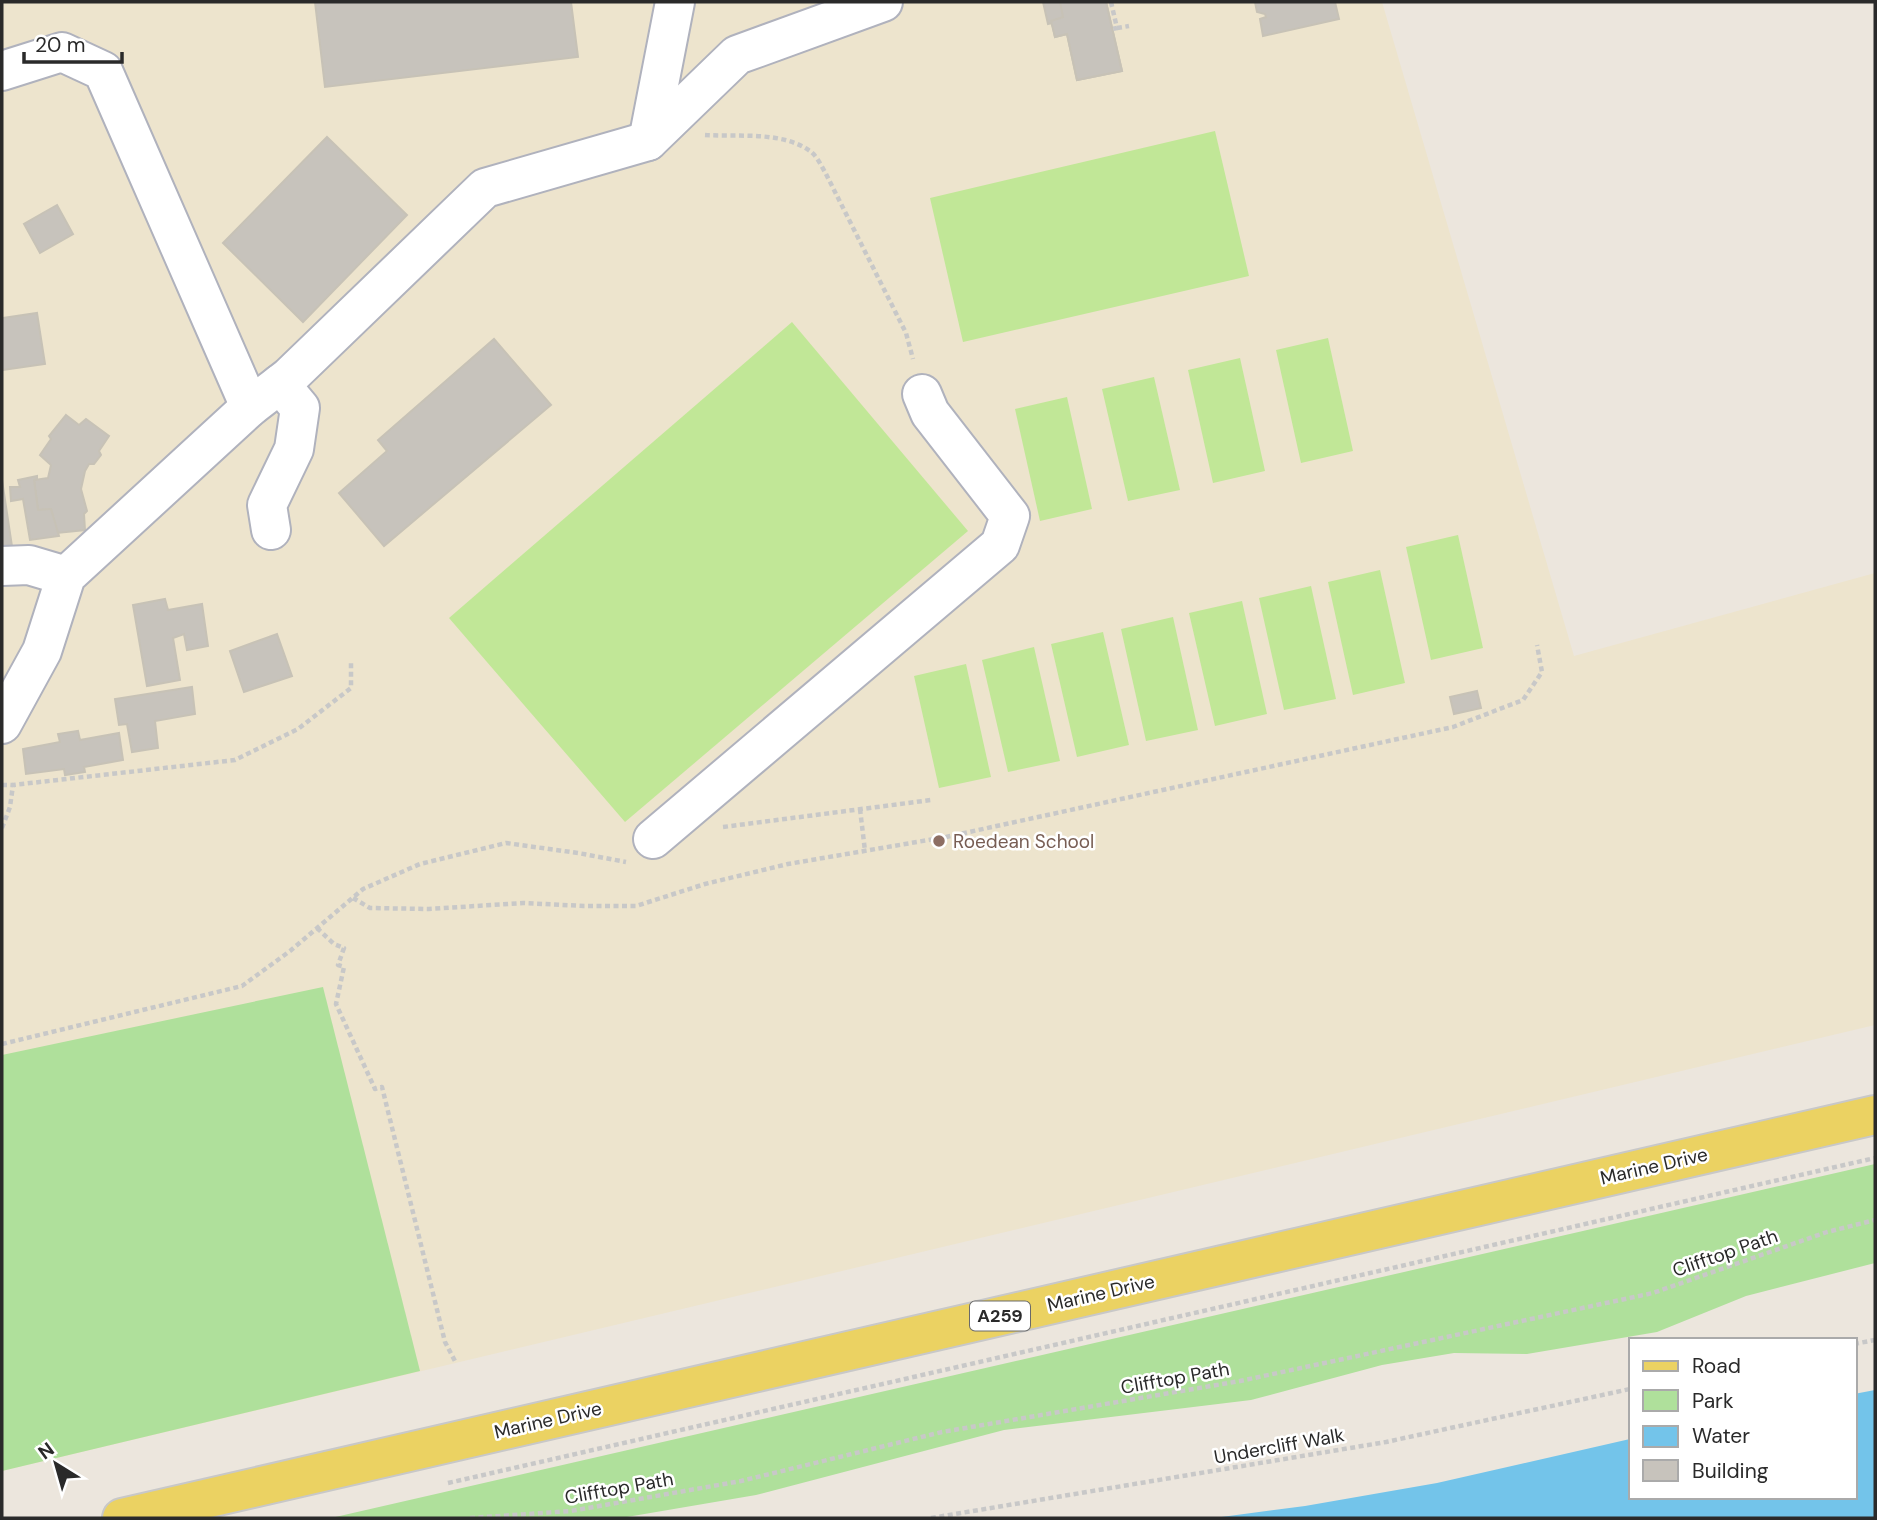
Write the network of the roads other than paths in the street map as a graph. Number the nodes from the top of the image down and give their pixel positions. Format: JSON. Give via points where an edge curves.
{"nodes":[{"id":1,"x":675,"y":2,"type":"edge"},
{"id":2,"x":883,"y":2,"type":"edge"},
{"id":3,"x":2,"y":71,"type":"edge"},
{"id":4,"x":648,"y":141,"type":"junction"},
{"id":5,"x":280,"y":384,"type":"junction"},
{"id":6,"x":922,"y":394,"type":"dead end"},
{"id":7,"x":250,"y":407,"type":"junction"},
{"id":8,"x":271,"y":530,"type":"dead end"},
{"id":9,"x":2,"y":566,"type":"edge"},
{"id":10,"x":66,"y":576,"type":"junction"},
{"id":11,"x":2,"y":724,"type":"edge"},
{"id":12,"x":653,"y":839,"type":"road end"},
{"id":13,"x":1875,"y":1115,"type":"edge"},
{"id":14,"x":122,"y":1518,"type":"edge"}],
"edges":[{"from":1,"to":4,"type":"lane"},
{"from":2,"to":4,"type":"lane","via":[[737,55]]},
{"from":3,"to":7,"type":"lane","via":[[62,52],[103,71]]},
{"from":4,"to":5,"type":"lane","via":[[485,188]]},
{"from":5,"to":7,"type":"lane"},
{"from":5,"to":8,"type":"lane","via":[[300,408],[294,449],[267,505]]},
{"from":6,"to":12,"type":"lane","via":[[930,413],[1010,516],[1000,545]]},
{"from":7,"to":10,"type":"lane"},
{"from":9,"to":10,"type":"lane","via":[[29,565]]},
{"from":10,"to":11,"type":"lane","via":[[42,651]]},
{"from":13,"to":14,"type":"main road","name":"Marine Drive","number":"A259"}]}
